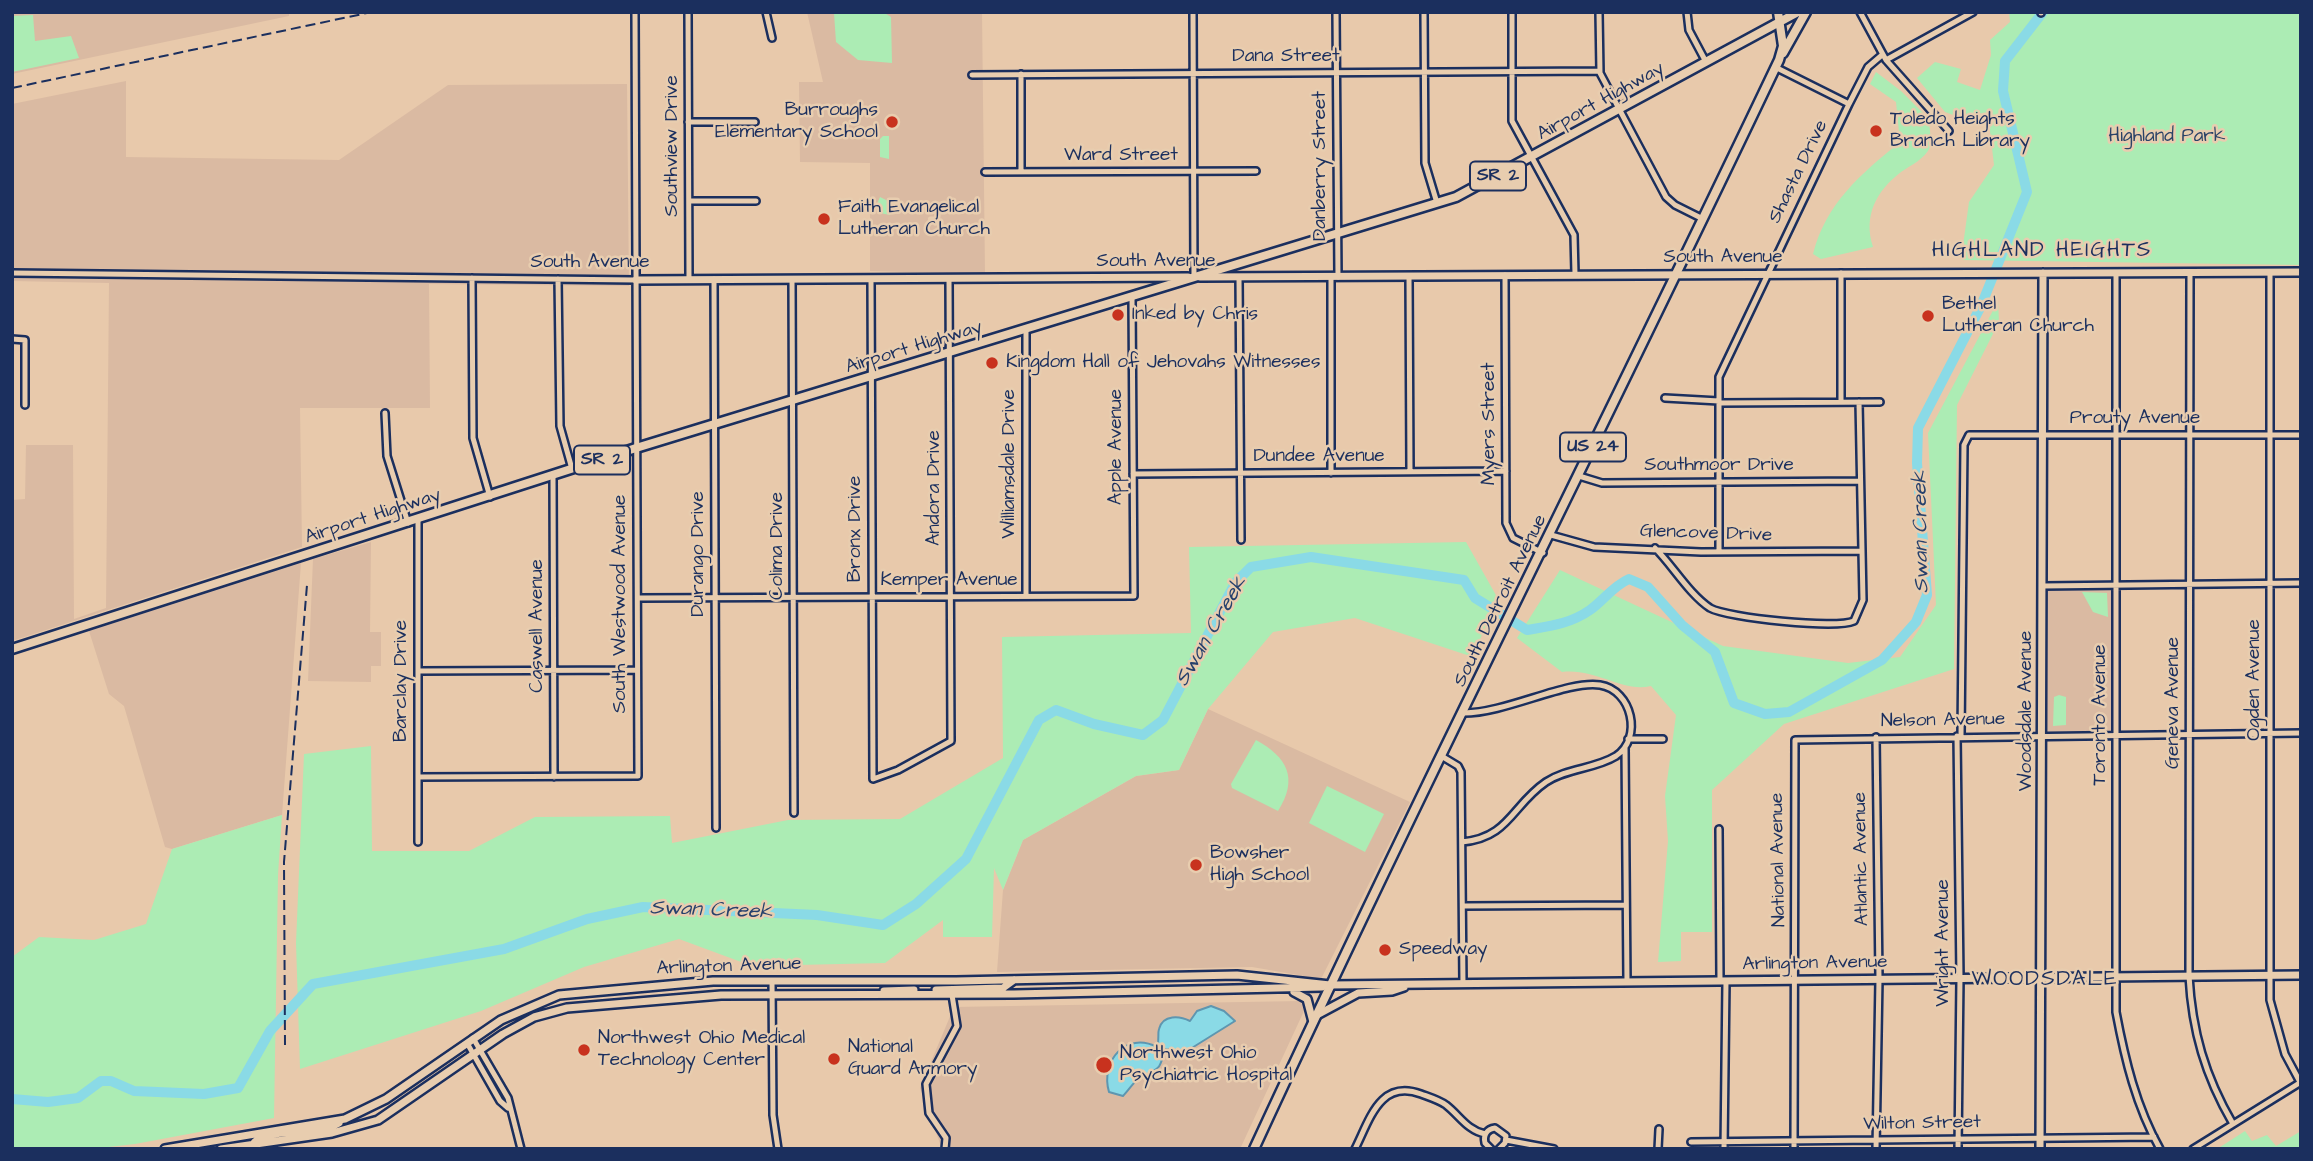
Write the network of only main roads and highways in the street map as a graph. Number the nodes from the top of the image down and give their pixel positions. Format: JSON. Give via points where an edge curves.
{"nodes":[{"id":1,"x":1778,"y":12,"type":"edge"},
{"id":2,"x":1798,"y":12,"type":"edge"},
{"id":3,"x":1806,"y":12,"type":"edge"},
{"id":4,"x":1780,"y":23,"type":"junction"},
{"id":5,"x":1781,"y":55,"type":"junction"},
{"id":6,"x":12,"y":649,"type":"edge"},
{"id":7,"x":1254,"y":1149,"type":"edge"}],
"edges":[{"from":1,"to":4,"type":"main road","number":"US 24"},
{"from":2,"to":4,"type":"main road","name":"Airport Highway","number":"SR 2"},
{"from":3,"to":5,"type":"main road"},
{"from":4,"to":5,"type":"main road","number":"US 24"},
{"from":4,"to":6,"type":"main road","name":"Airport Highway","number":"SR 2","via":[[1456,198],[636,448]]},
{"from":5,"to":7,"type":"main road","name":"South Detroit Avenue","number":"US 24"}]}
